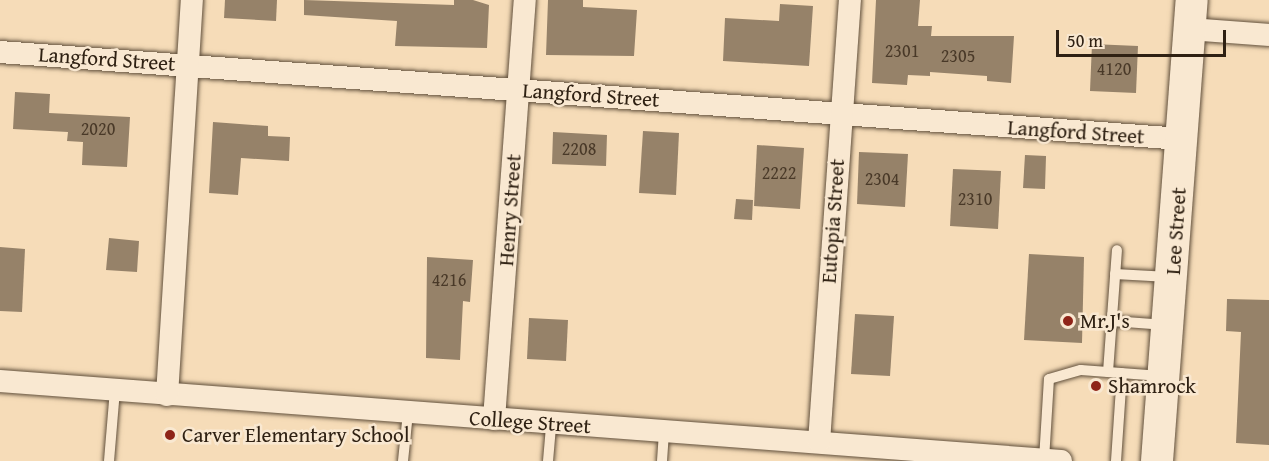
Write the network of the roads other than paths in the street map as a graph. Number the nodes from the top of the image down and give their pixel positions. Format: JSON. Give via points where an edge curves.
{"nodes":[{"id":1,"x":192,"y":0,"type":"edge"},
{"id":2,"x":525,"y":0,"type":"edge"},
{"id":3,"x":850,"y":0,"type":"edge"},
{"id":4,"x":1191,"y":15,"type":"edge"},
{"id":5,"x":1269,"y":35,"type":"edge"},
{"id":6,"x":0,"y":52,"type":"edge"},
{"id":7,"x":188,"y":65,"type":"junction"},
{"id":8,"x":519,"y":90,"type":"junction"},
{"id":9,"x":840,"y":116,"type":"junction"},
{"id":10,"x":1182,"y":139,"type":"junction"},
{"id":11,"x":1117,"y":249,"type":"dead end"},
{"id":12,"x":1115,"y":274,"type":"junction"},
{"id":13,"x":1173,"y":277,"type":"junction"},
{"id":14,"x":1112,"y":321,"type":"junction"},
{"id":15,"x":1169,"y":325,"type":"junction"},
{"id":16,"x":1108,"y":372,"type":"junction"},
{"id":17,"x":1122,"y":373,"type":"junction"},
{"id":18,"x":1164,"y":376,"type":"junction"},
{"id":19,"x":0,"y":381,"type":"edge"},
{"id":20,"x":115,"y":390,"type":"junction"},
{"id":21,"x":167,"y":395,"type":"junction"},
{"id":22,"x":408,"y":413,"type":"junction"},
{"id":23,"x":494,"y":419,"type":"junction"},
{"id":24,"x":551,"y":423,"type":"junction"},
{"id":25,"x":664,"y":432,"type":"junction"},
{"id":26,"x":819,"y":442,"type":"junction"},
{"id":27,"x":1052,"y":460,"type":"edge"},
{"id":28,"x":110,"y":461,"type":"edge"},
{"id":29,"x":403,"y":461,"type":"edge"},
{"id":30,"x":548,"y":461,"type":"edge"},
{"id":31,"x":662,"y":461,"type":"edge"},
{"id":32,"x":1116,"y":461,"type":"edge"},
{"id":33,"x":1157,"y":461,"type":"edge"}],
"edges":[{"from":1,"to":7,"type":"street"},
{"from":2,"to":8,"type":"street","name":"Henry Street"},
{"from":3,"to":9,"type":"street","name":"Eutopia Street"},
{"from":4,"to":5,"type":"street"},
{"from":4,"to":10,"type":"main road","name":"Lee Street"},
{"from":6,"to":7,"type":"street","name":"Langford Street"},
{"from":7,"to":8,"type":"street","name":"Langford Street"},
{"from":7,"to":21,"type":"street"},
{"from":8,"to":9,"type":"street","name":"Langford Street","via":[[711,102]]},
{"from":8,"to":23,"type":"street","name":"Henry Street"},
{"from":9,"to":10,"type":"street","name":"Langford Street"},
{"from":9,"to":26,"type":"street","name":"Eutopia Street"},
{"from":10,"to":13,"type":"main road","name":"Lee Street"},
{"from":11,"to":12,"type":"lane"},
{"from":12,"to":13,"type":"lane"},
{"from":12,"to":14,"type":"lane"},
{"from":13,"to":15,"type":"main road","name":"Lee Street"},
{"from":14,"to":15,"type":"lane"},
{"from":14,"to":16,"type":"lane"},
{"from":15,"to":18,"type":"main road","name":"Lee Street"},
{"from":16,"to":17,"type":"lane"},
{"from":16,"to":27,"type":"lane","via":[[1061,372],[1049,379]]},
{"from":17,"to":18,"type":"lane"},
{"from":17,"to":32,"type":"lane"},
{"from":18,"to":33,"type":"main road","name":"Lee Street"},
{"from":19,"to":20,"type":"street","name":"College Street"},
{"from":20,"to":21,"type":"street","name":"College Street"},
{"from":20,"to":28,"type":"lane"},
{"from":21,"to":22,"type":"street","name":"College Street"},
{"from":22,"to":23,"type":"street","name":"College Street"},
{"from":22,"to":29,"type":"lane"},
{"from":23,"to":24,"type":"street","name":"College Street"},
{"from":24,"to":25,"type":"street","name":"College Street"},
{"from":24,"to":30,"type":"lane"},
{"from":25,"to":26,"type":"street","name":"College Street"},
{"from":25,"to":31,"type":"lane"},
{"from":26,"to":27,"type":"street","name":"College Street"}]}
